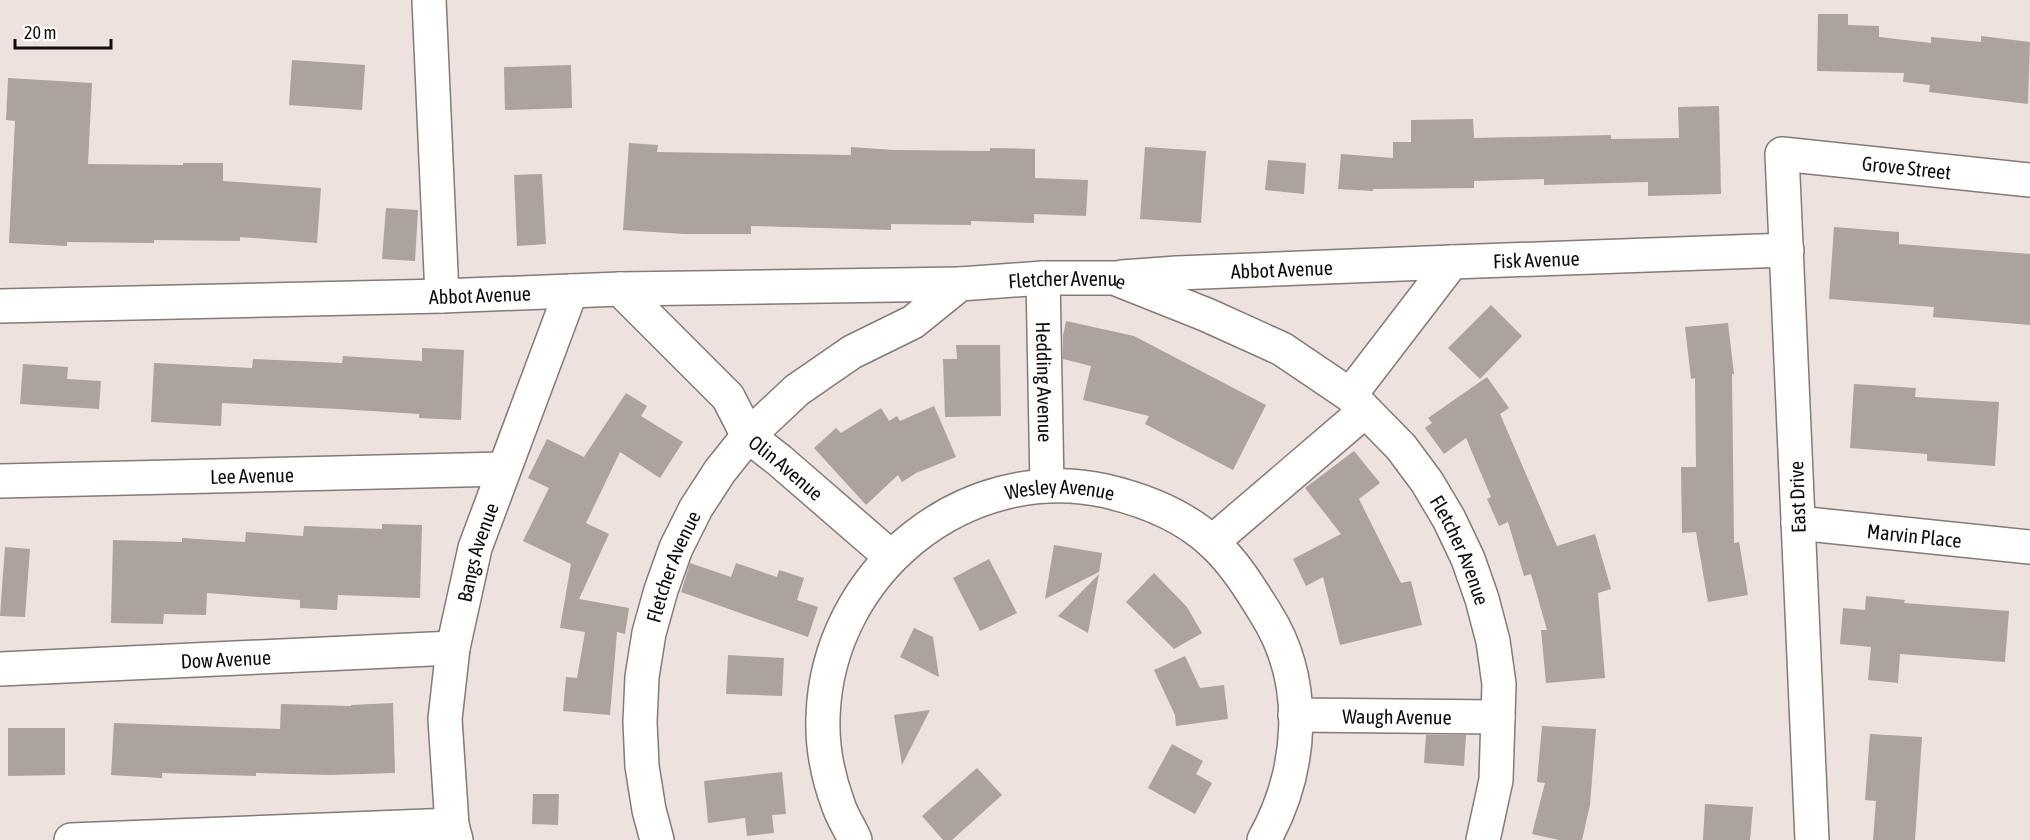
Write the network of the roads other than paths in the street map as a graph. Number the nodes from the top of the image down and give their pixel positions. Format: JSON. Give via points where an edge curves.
{"nodes":[{"id":1,"x":429,"y":0,"type":"edge"},
{"id":2,"x":1782,"y":154,"type":"joint"},
{"id":3,"x":2030,"y":180,"type":"edge"},
{"id":4,"x":1787,"y":250,"type":"junction"},
{"id":5,"x":1452,"y":262,"type":"junction"},
{"id":6,"x":1043,"y":278,"type":"junction"},
{"id":7,"x":1114,"y":278,"type":"junction"},
{"id":8,"x":960,"y":285,"type":"junction"},
{"id":9,"x":620,"y":290,"type":"junction"},
{"id":10,"x":571,"y":291,"type":"junction"},
{"id":11,"x":442,"y":296,"type":"junction"},
{"id":12,"x":0,"y":306,"type":"edge"},
{"id":13,"x":1358,"y":403,"type":"junction"},
{"id":14,"x":748,"y":436,"type":"junction"},
{"id":15,"x":503,"y":469,"type":"junction"},
{"id":16,"x":0,"y":481,"type":"edge"},
{"id":17,"x":1047,"y":486,"type":"junction"},
{"id":18,"x":1798,"y":523,"type":"junction"},
{"id":19,"x":1212,"y":542,"type":"junction"},
{"id":20,"x":2030,"y":547,"type":"edge"},
{"id":21,"x":891,"y":556,"type":"junction"},
{"id":22,"x":453,"y":648,"type":"junction"},
{"id":23,"x":0,"y":669,"type":"edge"},
{"id":24,"x":1295,"y":715,"type":"junction"},
{"id":25,"x":1498,"y":717,"type":"junction"},
{"id":26,"x":454,"y":832,"type":"edge"},
{"id":27,"x":71,"y":840,"type":"edge"},
{"id":28,"x":657,"y":840,"type":"edge"},
{"id":29,"x":855,"y":840,"type":"edge"},
{"id":30,"x":1264,"y":840,"type":"edge"},
{"id":31,"x":1483,"y":840,"type":"edge"},
{"id":32,"x":1812,"y":840,"type":"edge"}],
"edges":[{"from":1,"to":11,"type":"street"},
{"from":2,"to":3,"type":"street","name":"Grove Street"},
{"from":2,"to":4,"type":"street","name":"East Drive"},
{"from":4,"to":5,"type":"street","name":"Fisk Avenue"},
{"from":4,"to":18,"type":"street","name":"East Drive"},
{"from":5,"to":7,"type":"street","name":"Abbot Avenue"},
{"from":5,"to":13,"type":"street"},
{"from":6,"to":7,"type":"street","name":"Fletcher Avenue"},
{"from":6,"to":8,"type":"street","name":"Fletcher Avenue"},
{"from":6,"to":17,"type":"street","name":"Hedding Avenue"},
{"from":7,"to":13,"type":"street","name":"Fletcher Avenue","via":[[1282,349]]},
{"from":8,"to":9,"type":"street","name":"Abbot Avenue"},
{"from":8,"to":14,"type":"street","name":"Fletcher Avenue","via":[[913,322],[852,351],[797,390]]},
{"from":9,"to":10,"type":"street","name":"Abbot Avenue"},
{"from":9,"to":14,"type":"street","name":"Olin Avenue","via":[[728,397]]},
{"from":10,"to":11,"type":"street","name":"Abbot Avenue"},
{"from":10,"to":15,"type":"street","name":"Bangs Avenue"},
{"from":11,"to":12,"type":"street","name":"Abbot Avenue"},
{"from":13,"to":19,"type":"street"},
{"from":13,"to":25,"type":"street","name":"Fletcher Avenue","via":[[1401,447],[1427,482],[1468,559],[1493,641],[1499,684]]},
{"from":14,"to":21,"type":"street","name":"Olin Avenue"},
{"from":14,"to":28,"type":"street","name":"Fletcher Avenue","via":[[696,508],[660,590],[649,633],[640,722],[642,766]]},
{"from":15,"to":16,"type":"street","name":"Lee Avenue"},
{"from":15,"to":22,"type":"street","name":"Bangs Avenue","via":[[475,548]]},
{"from":17,"to":19,"type":"street","name":"Wesley Avenue","via":[[1090,488],[1132,497],[1172,514]]},
{"from":17,"to":21,"type":"street","name":"Wesley Avenue","via":[[1012,490],[979,500],[927,527]]},
{"from":18,"to":20,"type":"street","name":"Marvin Place"},
{"from":18,"to":32,"type":"street","name":"East Drive"},
{"from":19,"to":24,"type":"street","name":"Wesley Avenue","via":[[1241,575],[1278,633],[1290,666]]},
{"from":21,"to":29,"type":"street","name":"Wesley Avenue","via":[[863,591],[842,630],[828,672],[823,717],[826,761],[838,805]]},
{"from":22,"to":23,"type":"street","name":"Dow Avenue"},
{"from":22,"to":26,"type":"street","name":"Bangs Avenue","via":[[445,719]]},
{"from":24,"to":25,"type":"street","name":"Waugh Avenue"},
{"from":24,"to":30,"type":"street","name":"Wesley Avenue","via":[[1296,744],[1289,782]]},
{"from":25,"to":31,"type":"street","name":"Fletcher Avenue","via":[[1496,780]]},
{"from":26,"to":27,"type":"street"}]}
